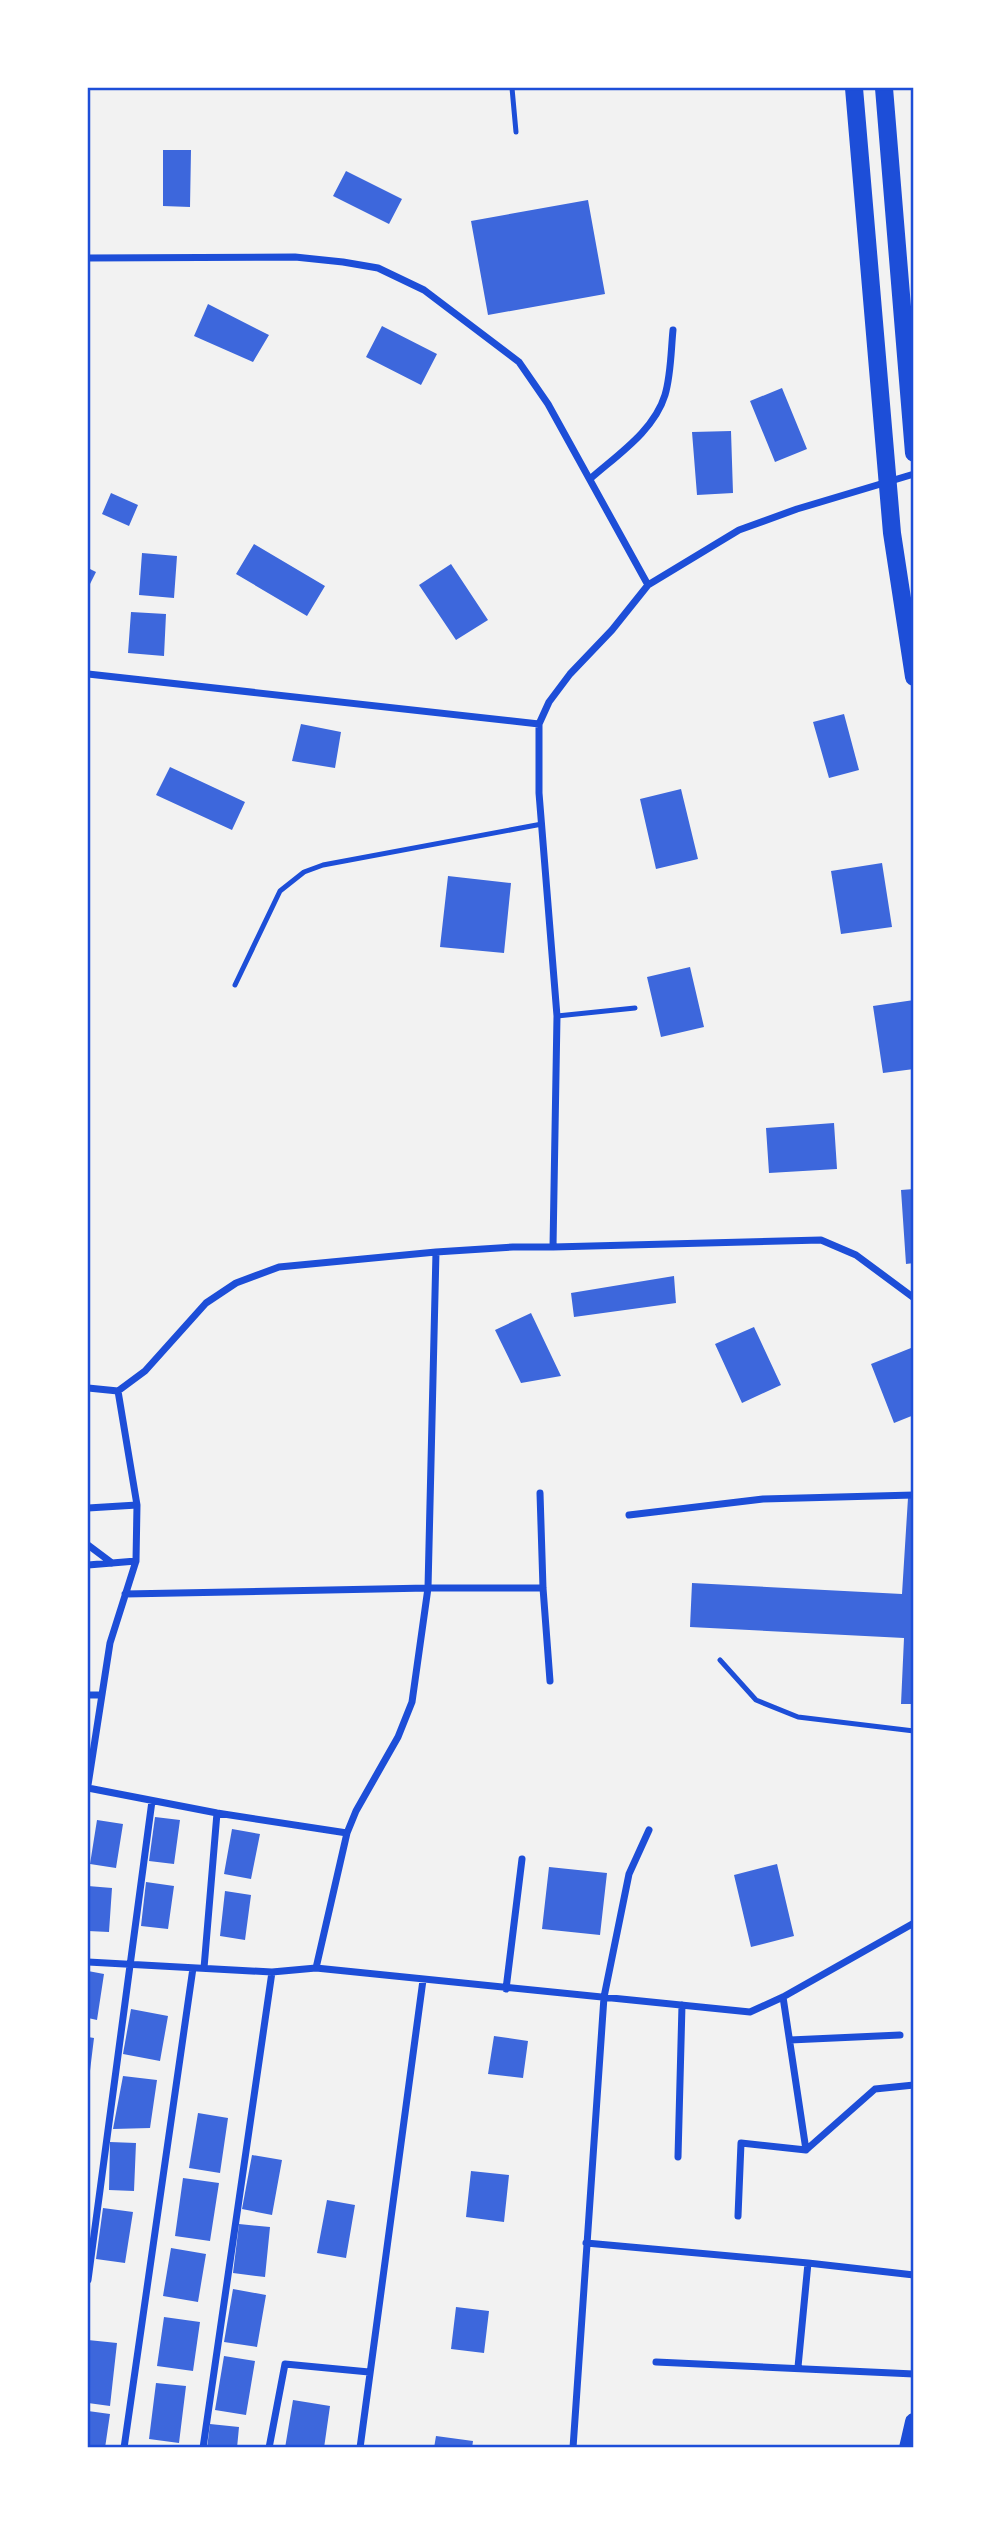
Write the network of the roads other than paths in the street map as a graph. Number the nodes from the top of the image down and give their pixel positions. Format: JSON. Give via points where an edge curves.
{"nodes":[{"id":1,"x":512,"y":88,"type":"edge"},
{"id":2,"x":855,"y":88,"type":"edge"},
{"id":3,"x":884,"y":88,"type":"edge"},
{"id":4,"x":516,"y":132,"type":"dead end"},
{"id":5,"x":88,"y":258,"type":"edge"},
{"id":6,"x":673,"y":330,"type":"dead end"},
{"id":7,"x":914,"y":453,"type":"edge"},
{"id":8,"x":914,"y":474,"type":"edge"},
{"id":9,"x":590,"y":479,"type":"junction"},
{"id":10,"x":887,"y":482,"type":"junction"},
{"id":11,"x":648,"y":585,"type":"junction"},
{"id":12,"x":88,"y":674,"type":"edge"},
{"id":13,"x":914,"y":677,"type":"edge"},
{"id":14,"x":539,"y":724,"type":"junction"},
{"id":15,"x":541,"y":820,"type":"junction"},
{"id":16,"x":235,"y":985,"type":"dead end"},
{"id":17,"x":635,"y":1008,"type":"dead end"},
{"id":18,"x":557,"y":1016,"type":"junction"},
{"id":19,"x":553,"y":1247,"type":"junction"},
{"id":20,"x":436,"y":1252,"type":"junction"},
{"id":21,"x":914,"y":1298,"type":"edge"},
{"id":22,"x":88,"y":1388,"type":"edge"},
{"id":23,"x":118,"y":1391,"type":"junction"},
{"id":24,"x":540,"y":1493,"type":"dead end"},
{"id":25,"x":914,"y":1495,"type":"edge"},
{"id":26,"x":137,"y":1505,"type":"junction"},
{"id":27,"x":88,"y":1508,"type":"edge"},
{"id":28,"x":629,"y":1515,"type":"dead end"},
{"id":29,"x":88,"y":1545,"type":"edge"},
{"id":30,"x":136,"y":1562,"type":"junction"},
{"id":31,"x":113,"y":1563,"type":"junction"},
{"id":32,"x":88,"y":1565,"type":"edge"},
{"id":33,"x":428,"y":1588,"type":"junction"},
{"id":34,"x":543,"y":1588,"type":"junction"},
{"id":35,"x":125,"y":1594,"type":"junction"},
{"id":36,"x":720,"y":1660,"type":"dead end"},
{"id":37,"x":550,"y":1681,"type":"dead end"},
{"id":38,"x":88,"y":1695,"type":"edge"},
{"id":39,"x":101,"y":1695,"type":"junction"},
{"id":40,"x":914,"y":1731,"type":"edge"},
{"id":41,"x":88,"y":1786,"type":"edge"},
{"id":42,"x":152,"y":1801,"type":"junction"},
{"id":43,"x":217,"y":1813,"type":"junction"},
{"id":44,"x":649,"y":1830,"type":"dead end"},
{"id":45,"x":347,"y":1833,"type":"junction"},
{"id":46,"x":522,"y":1859,"type":"dead end"},
{"id":47,"x":914,"y":1923,"type":"edge"},
{"id":48,"x":88,"y":1962,"type":"edge"},
{"id":49,"x":130,"y":1964,"type":"junction"},
{"id":50,"x":193,"y":1968,"type":"junction"},
{"id":51,"x":204,"y":1968,"type":"junction"},
{"id":52,"x":316,"y":1968,"type":"junction"},
{"id":53,"x":272,"y":1972,"type":"junction"},
{"id":54,"x":423,"y":1980,"type":"junction"},
{"id":55,"x":506,"y":1989,"type":"junction"},
{"id":56,"x":604,"y":1997,"type":"junction"},
{"id":57,"x":783,"y":1997,"type":"junction"},
{"id":58,"x":682,"y":2005,"type":"junction"},
{"id":59,"x":900,"y":2035,"type":"dead end"},
{"id":60,"x":790,"y":2040,"type":"junction"},
{"id":61,"x":914,"y":2085,"type":"edge"},
{"id":62,"x":806,"y":2150,"type":"junction"},
{"id":63,"x":678,"y":2157,"type":"dead end"},
{"id":64,"x":738,"y":2216,"type":"dead end"},
{"id":65,"x":586,"y":2244,"type":"junction"},
{"id":66,"x":808,"y":2263,"type":"junction"},
{"id":67,"x":914,"y":2275,"type":"edge"},
{"id":68,"x":88,"y":2280,"type":"edge"},
{"id":69,"x":656,"y":2362,"type":"dead end"},
{"id":70,"x":798,"y":2367,"type":"junction"},
{"id":71,"x":369,"y":2372,"type":"junction"},
{"id":72,"x":914,"y":2374,"type":"edge"},
{"id":73,"x":914,"y":2422,"type":"edge"},
{"id":74,"x":124,"y":2448,"type":"edge"},
{"id":75,"x":203,"y":2448,"type":"edge"},
{"id":76,"x":269,"y":2448,"type":"edge"},
{"id":77,"x":360,"y":2448,"type":"edge"},
{"id":78,"x":573,"y":2448,"type":"edge"},
{"id":79,"x":908,"y":2448,"type":"edge"}],
"edges":[{"from":1,"to":4,"type":"lane"},
{"from":2,"to":10,"type":"main road"},
{"from":3,"to":7,"type":"main road"},
{"from":5,"to":9,"type":"street","via":[[295,257],[378,268],[424,290],[519,362]]},
{"from":6,"to":9,"type":"street","via":[[666,393],[657,412],[641,433]]},
{"from":8,"to":10,"type":"street"},
{"from":9,"to":11,"type":"street"},
{"from":10,"to":11,"type":"street","via":[[739,530]]},
{"from":10,"to":13,"type":"main road"},
{"from":11,"to":14,"type":"street","via":[[570,674]]},
{"from":12,"to":14,"type":"street"},
{"from":14,"to":15,"type":"street"},
{"from":15,"to":16,"type":"lane","via":[[304,872],[280,891]]},
{"from":15,"to":18,"type":"street"},
{"from":17,"to":18,"type":"lane"},
{"from":18,"to":19,"type":"street"},
{"from":19,"to":20,"type":"street"},
{"from":19,"to":21,"type":"street","via":[[821,1240],[856,1255]]},
{"from":20,"to":23,"type":"street","via":[[279,1267],[236,1283],[206,1303],[145,1371]]},
{"from":20,"to":33,"type":"street"},
{"from":22,"to":23,"type":"street"},
{"from":23,"to":26,"type":"street"},
{"from":24,"to":34,"type":"street"},
{"from":25,"to":28,"type":"street","via":[[763,1499]]},
{"from":26,"to":27,"type":"street"},
{"from":26,"to":30,"type":"street"},
{"from":29,"to":31,"type":"street"},
{"from":30,"to":31,"type":"street"},
{"from":30,"to":35,"type":"street"},
{"from":31,"to":32,"type":"street"},
{"from":33,"to":34,"type":"street"},
{"from":33,"to":35,"type":"street"},
{"from":33,"to":45,"type":"street","via":[[412,1702]]},
{"from":34,"to":37,"type":"street"},
{"from":35,"to":39,"type":"street"},
{"from":36,"to":40,"type":"lane","via":[[756,1700],[798,1717]]},
{"from":38,"to":39,"type":"street"},
{"from":39,"to":41,"type":"street"},
{"from":41,"to":42,"type":"street"},
{"from":42,"to":43,"type":"street"},
{"from":42,"to":49,"type":"street"},
{"from":43,"to":45,"type":"street"},
{"from":43,"to":51,"type":"street"},
{"from":44,"to":56,"type":"street","via":[[629,1874]]},
{"from":45,"to":52,"type":"street"},
{"from":46,"to":55,"type":"street"},
{"from":47,"to":57,"type":"street"},
{"from":48,"to":49,"type":"street"},
{"from":49,"to":50,"type":"street"},
{"from":49,"to":68,"type":"street"},
{"from":50,"to":51,"type":"street"},
{"from":50,"to":74,"type":"street"},
{"from":51,"to":53,"type":"street"},
{"from":52,"to":53,"type":"street"},
{"from":52,"to":54,"type":"street"},
{"from":53,"to":75,"type":"street"},
{"from":54,"to":55,"type":"street"},
{"from":54,"to":71,"type":"street"},
{"from":55,"to":56,"type":"street"},
{"from":56,"to":58,"type":"street"},
{"from":56,"to":65,"type":"street"},
{"from":57,"to":58,"type":"street","via":[[750,2012]]},
{"from":57,"to":60,"type":"street"},
{"from":58,"to":63,"type":"street"},
{"from":59,"to":60,"type":"street"},
{"from":60,"to":62,"type":"street"},
{"from":61,"to":62,"type":"street","via":[[875,2089]]},
{"from":62,"to":64,"type":"street","via":[[741,2143]]},
{"from":65,"to":66,"type":"street"},
{"from":65,"to":78,"type":"street"},
{"from":66,"to":67,"type":"street"},
{"from":66,"to":70,"type":"street"},
{"from":69,"to":70,"type":"street"},
{"from":70,"to":72,"type":"street"},
{"from":71,"to":76,"type":"street","via":[[285,2364]]},
{"from":71,"to":77,"type":"street"},
{"from":73,"to":79,"type":"main road"}]}
